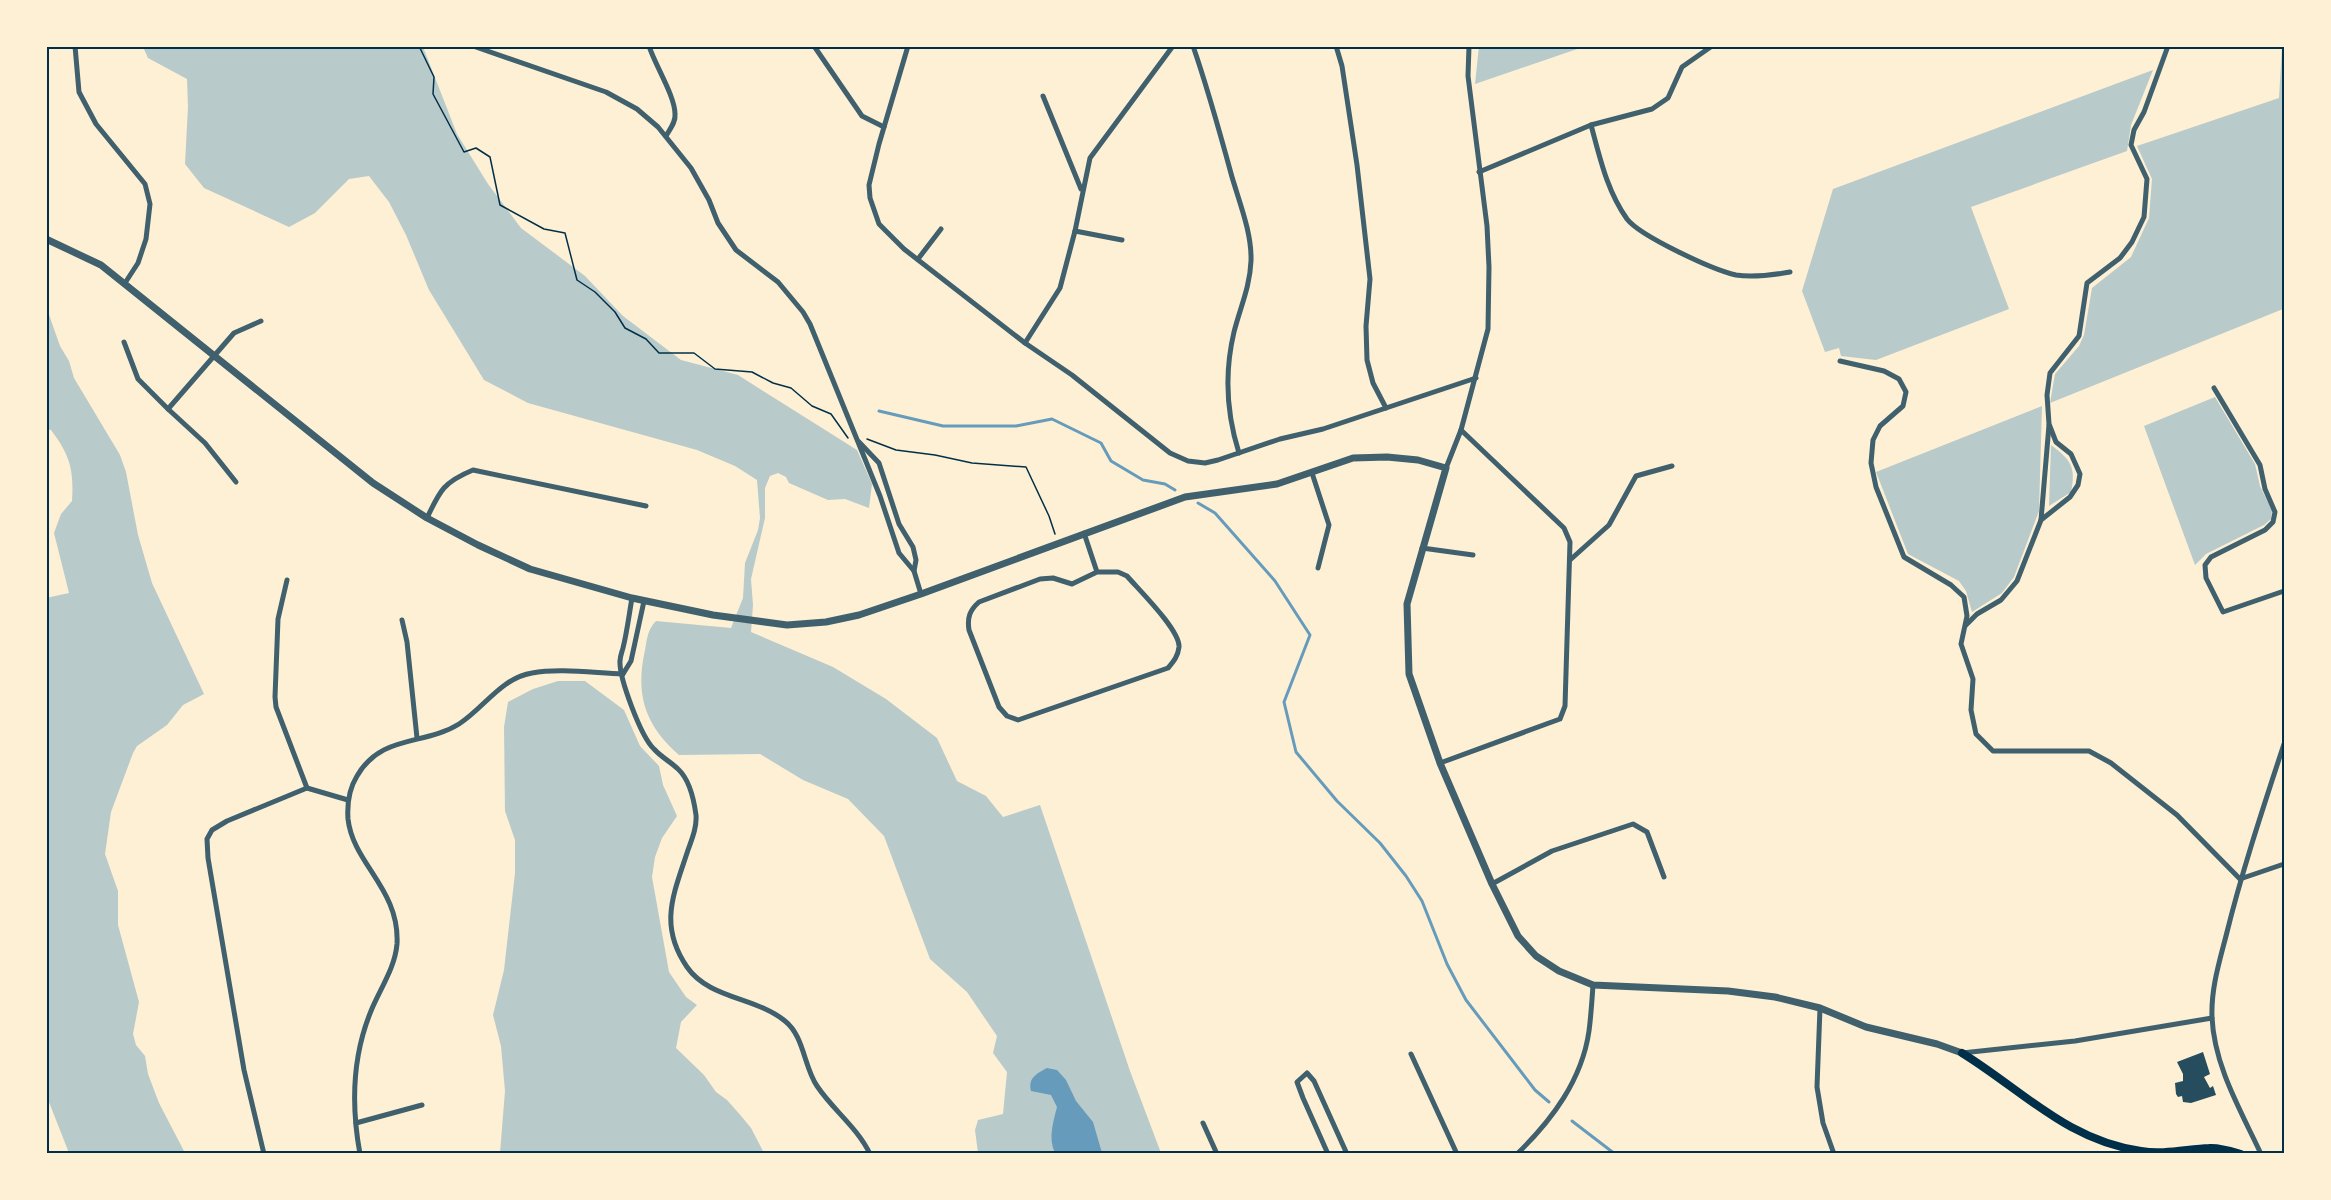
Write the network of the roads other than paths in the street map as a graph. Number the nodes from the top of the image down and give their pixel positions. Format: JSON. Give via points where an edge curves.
{"nodes":[{"id":1,"x":75,"y":46,"type":"edge"},
{"id":2,"x":473,"y":46,"type":"edge"},
{"id":3,"x":649,"y":46,"type":"edge"},
{"id":4,"x":814,"y":46,"type":"edge"},
{"id":5,"x":908,"y":46,"type":"edge"},
{"id":6,"x":1173,"y":46,"type":"edge"},
{"id":7,"x":1193,"y":46,"type":"edge"},
{"id":8,"x":1336,"y":46,"type":"edge"},
{"id":9,"x":1469,"y":46,"type":"edge"},
{"id":10,"x":1712,"y":46,"type":"edge"},
{"id":11,"x":2168,"y":46,"type":"edge"},
{"id":12,"x":1043,"y":96,"type":"dead end"},
{"id":13,"x":1591,"y":126,"type":"junction"},
{"id":14,"x":884,"y":127,"type":"junction"},
{"id":15,"x":666,"y":136,"type":"junction"},
{"id":16,"x":1479,"y":172,"type":"junction"},
{"id":17,"x":1082,"y":191,"type":"junction"},
{"id":18,"x":940,"y":229,"type":"dead end"},
{"id":19,"x":1075,"y":231,"type":"junction"},
{"id":20,"x":46,"y":239,"type":"edge"},
{"id":21,"x":1122,"y":240,"type":"dead end"},
{"id":22,"x":918,"y":260,"type":"junction"},
{"id":23,"x":1790,"y":272,"type":"dead end"},
{"id":24,"x":125,"y":283,"type":"junction"},
{"id":25,"x":261,"y":321,"type":"dead end"},
{"id":26,"x":124,"y":342,"type":"dead end"},
{"id":27,"x":1025,"y":343,"type":"junction"},
{"id":28,"x":213,"y":356,"type":"junction"},
{"id":29,"x":1840,"y":361,"type":"dead end"},
{"id":30,"x":1476,"y":378,"type":"junction"},
{"id":31,"x":2214,"y":388,"type":"dead end"},
{"id":32,"x":1386,"y":408,"type":"junction"},
{"id":33,"x":168,"y":409,"type":"junction"},
{"id":34,"x":2049,"y":424,"type":"junction"},
{"id":35,"x":1461,"y":430,"type":"junction"},
{"id":36,"x":856,"y":438,"type":"junction"},
{"id":37,"x":1239,"y":453,"type":"junction"},
{"id":38,"x":1672,"y":466,"type":"dead end"},
{"id":39,"x":1446,"y":468,"type":"junction"},
{"id":40,"x":1312,"y":473,"type":"junction"},
{"id":41,"x":236,"y":482,"type":"dead end"},
{"id":42,"x":646,"y":506,"type":"dead end"},
{"id":43,"x":894,"y":508,"type":"junction"},
{"id":44,"x":884,"y":511,"type":"junction"},
{"id":45,"x":427,"y":518,"type":"junction"},
{"id":46,"x":2041,"y":520,"type":"junction"},
{"id":47,"x":1084,"y":534,"type":"junction"},
{"id":48,"x":1422,"y":548,"type":"junction"},
{"id":49,"x":1473,"y":555,"type":"dead end"},
{"id":50,"x":1570,"y":560,"type":"junction"},
{"id":51,"x":1318,"y":568,"type":"dead end"},
{"id":52,"x":914,"y":571,"type":"junction"},
{"id":53,"x":1097,"y":572,"type":"junction"},
{"id":54,"x":287,"y":580,"type":"dead end"},
{"id":55,"x":2284,"y":591,"type":"edge"},
{"id":56,"x":921,"y":594,"type":"junction"},
{"id":57,"x":632,"y":598,"type":"junction"},
{"id":58,"x":644,"y":601,"type":"junction"},
{"id":59,"x":402,"y":620,"type":"dead end"},
{"id":60,"x":1966,"y":625,"type":"junction"},
{"id":61,"x":623,"y":648,"type":"junction"},
{"id":62,"x":634,"y":650,"type":"junction"},
{"id":63,"x":622,"y":674,"type":"junction"},
{"id":64,"x":417,"y":738,"type":"junction"},
{"id":65,"x":2284,"y":744,"type":"edge"},
{"id":66,"x":1440,"y":763,"type":"junction"},
{"id":67,"x":306,"y":788,"type":"junction"},
{"id":68,"x":348,"y":800,"type":"junction"},
{"id":69,"x":2284,"y":864,"type":"edge"},
{"id":70,"x":1664,"y":877,"type":"dead end"},
{"id":71,"x":2240,"y":879,"type":"junction"},
{"id":72,"x":1492,"y":884,"type":"junction"},
{"id":73,"x":1593,"y":985,"type":"junction"},
{"id":74,"x":1820,"y":1008,"type":"junction"},
{"id":75,"x":2212,"y":1018,"type":"junction"},
{"id":76,"x":1962,"y":1053,"type":"junction"},
{"id":77,"x":1411,"y":1054,"type":"dead end"},
{"id":78,"x":422,"y":1104,"type":"dead end"},
{"id":79,"x":356,"y":1123,"type":"junction"},
{"id":80,"x":1203,"y":1123,"type":"dead end"},
{"id":81,"x":264,"y":1154,"type":"edge"},
{"id":82,"x":360,"y":1154,"type":"edge"},
{"id":83,"x":870,"y":1154,"type":"edge"},
{"id":84,"x":1216,"y":1154,"type":"edge"},
{"id":85,"x":1328,"y":1154,"type":"edge"},
{"id":86,"x":1347,"y":1154,"type":"edge"},
{"id":87,"x":1457,"y":1154,"type":"edge"},
{"id":88,"x":1517,"y":1154,"type":"edge"},
{"id":89,"x":1834,"y":1154,"type":"edge"},
{"id":90,"x":2241,"y":1154,"type":"edge"},
{"id":91,"x":2261,"y":1154,"type":"edge"}],
"edges":[{"from":1,"to":24,"type":"street","via":[[79,92],[96,124],[145,184],[150,204],[138,263]]},
{"from":2,"to":15,"type":"street","via":[[606,92],[637,109]]},
{"from":3,"to":15,"type":"street","via":[[676,116]]},
{"from":4,"to":14,"type":"street","via":[[862,116]]},
{"from":5,"to":14,"type":"street"},
{"from":6,"to":17,"type":"street","via":[[1090,158]]},
{"from":7,"to":37,"type":"street","via":[[1245,223],[1251,260],[1227,370],[1227,401]]},
{"from":8,"to":32,"type":"street","via":[[1357,165],[1370,279],[1367,360]]},
{"from":9,"to":16,"type":"street","via":[[1468,76]]},
{"from":10,"to":13,"type":"street","via":[[1682,67],[1668,98],[1652,109]]},
{"from":11,"to":34,"type":"street","via":[[2131,145],[2146,179],[2144,217],[2120,258],[2087,283],[2079,336],[2050,373]]},
{"from":12,"to":17,"type":"street"},
{"from":13,"to":16,"type":"street"},
{"from":13,"to":23,"type":"street","via":[[1610,193],[1629,221],[1674,251],[1735,275]]},
{"from":14,"to":22,"type":"street","via":[[873,167],[870,198],[879,224]]},
{"from":15,"to":36,"type":"street","via":[[691,168],[736,250],[778,282],[803,312]]},
{"from":16,"to":30,"type":"street","via":[[1487,226],[1489,308]]},
{"from":17,"to":19,"type":"street"},
{"from":18,"to":22,"type":"street"},
{"from":19,"to":21,"type":"street"},
{"from":19,"to":27,"type":"street","via":[[1060,288]]},
{"from":20,"to":24,"type":"street","via":[[101,265]]},
{"from":22,"to":27,"type":"street"},
{"from":24,"to":28,"type":"street"},
{"from":25,"to":28,"type":"street","via":[[234,333]]},
{"from":26,"to":33,"type":"street","via":[[138,379]]},
{"from":27,"to":37,"type":"street","via":[[1170,453],[1205,463]]},
{"from":28,"to":33,"type":"street"},
{"from":28,"to":45,"type":"street","via":[[373,483]]},
{"from":29,"to":60,"type":"street","via":[[1884,371],[1899,379],[1906,392],[1903,406],[1880,426],[1873,440],[1871,464],[1876,487],[1904,557],[1964,597]]},
{"from":30,"to":32,"type":"street"},
{"from":30,"to":35,"type":"street"},
{"from":31,"to":55,"type":"street","via":[[2260,465],[2275,512],[2273,522],[2265,530],[2211,557],[2205,565],[2206,578],[2223,612]]},
{"from":32,"to":37,"type":"street"},
{"from":33,"to":41,"type":"street","via":[[205,443]]},
{"from":34,"to":46,"type":"street"},
{"from":34,"to":46,"type":"street","via":[[2056,442],[2071,454],[2080,474],[2070,497]]},
{"from":35,"to":39,"type":"street"},
{"from":35,"to":50,"type":"street","via":[[1564,528],[1570,542]]},
{"from":36,"to":43,"type":"street","via":[[879,463]]},
{"from":36,"to":44,"type":"street"},
{"from":38,"to":50,"type":"street","via":[[1636,476],[1609,525]]},
{"from":39,"to":40,"type":"street","via":[[1419,460],[1353,458]]},
{"from":39,"to":48,"type":"street"},
{"from":40,"to":47,"type":"street","via":[[1277,484],[1185,497]]},
{"from":40,"to":51,"type":"street","via":[[1329,525]]},
{"from":42,"to":45,"type":"street","via":[[473,470],[451,479]]},
{"from":43,"to":44,"type":"street"},
{"from":43,"to":52,"type":"street","via":[[913,547]]},
{"from":44,"to":52,"type":"street","via":[[899,553]]},
{"from":45,"to":57,"type":"street","via":[[530,569]]},
{"from":46,"to":60,"type":"street","via":[[2017,581],[2001,600]]},
{"from":47,"to":53,"type":"street"},
{"from":47,"to":56,"type":"street"},
{"from":48,"to":49,"type":"street"},
{"from":48,"to":66,"type":"street","via":[[1407,604],[1409,674]]},
{"from":50,"to":66,"type":"street","via":[[1565,706],[1560,719]]},
{"from":52,"to":56,"type":"street"},
{"from":53,"to":53,"type":"street","via":[[1072,584],[1040,579],[979,602],[971,609],[969,630],[999,707],[1007,716],[1018,720],[1168,668],[1176,658],[1179,645],[1175,633],[1127,576]]},
{"from":54,"to":67,"type":"street","via":[[278,619],[275,697]]},
{"from":56,"to":58,"type":"street","via":[[859,615],[787,625]]},
{"from":57,"to":58,"type":"street"},
{"from":57,"to":61,"type":"street"},
{"from":58,"to":62,"type":"street"},
{"from":59,"to":64,"type":"street"},
{"from":60,"to":71,"type":"street","via":[[1961,644],[1973,679],[1971,710],[1976,734],[1993,751],[2089,752],[2104,759],[2177,815]]},
{"from":61,"to":62,"type":"street"},
{"from":61,"to":63,"type":"street"},
{"from":62,"to":63,"type":"street"},
{"from":63,"to":64,"type":"street","via":[[531,673],[512,680],[456,726]]},
{"from":63,"to":83,"type":"street","via":[[635,718],[646,738],[687,779],[696,817],[671,906],[676,949],[702,983],[788,1022],[816,1085],[864,1140]]},
{"from":64,"to":68,"type":"street","via":[[375,754],[362,767]]},
{"from":65,"to":71,"type":"street"},
{"from":66,"to":72,"type":"street"},
{"from":67,"to":68,"type":"street"},
{"from":67,"to":81,"type":"street","via":[[227,821],[212,830],[207,839],[244,1070]]},
{"from":68,"to":79,"type":"street","via":[[351,834],[390,901],[397,945],[358,1048]]},
{"from":69,"to":71,"type":"street"},
{"from":70,"to":72,"type":"street","via":[[1647,832],[1633,824],[1552,851]]},
{"from":71,"to":75,"type":"street","via":[[2213,987]]},
{"from":72,"to":73,"type":"street","via":[[1518,936],[1536,957]]},
{"from":73,"to":74,"type":"street","via":[[1728,991]]},
{"from":73,"to":88,"type":"street","via":[[1589,1033],[1573,1084],[1543,1129]]},
{"from":74,"to":76,"type":"street","via":[[1866,1027]]},
{"from":74,"to":89,"type":"street","via":[[1817,1087],[1822,1123]]},
{"from":75,"to":76,"type":"street","via":[[2075,1041]]},
{"from":75,"to":91,"type":"street","via":[[2228,1084]]},
{"from":76,"to":90,"type":"main road","via":[[2035,1106],[2105,1144],[2144,1152],[2212,1148]]},
{"from":77,"to":87,"type":"street"},
{"from":78,"to":79,"type":"street"},
{"from":79,"to":82,"type":"street"},
{"from":80,"to":84,"type":"street"},
{"from":85,"to":86,"type":"street","via":[[1298,1082],[1306,1073],[1314,1081]]}]}
